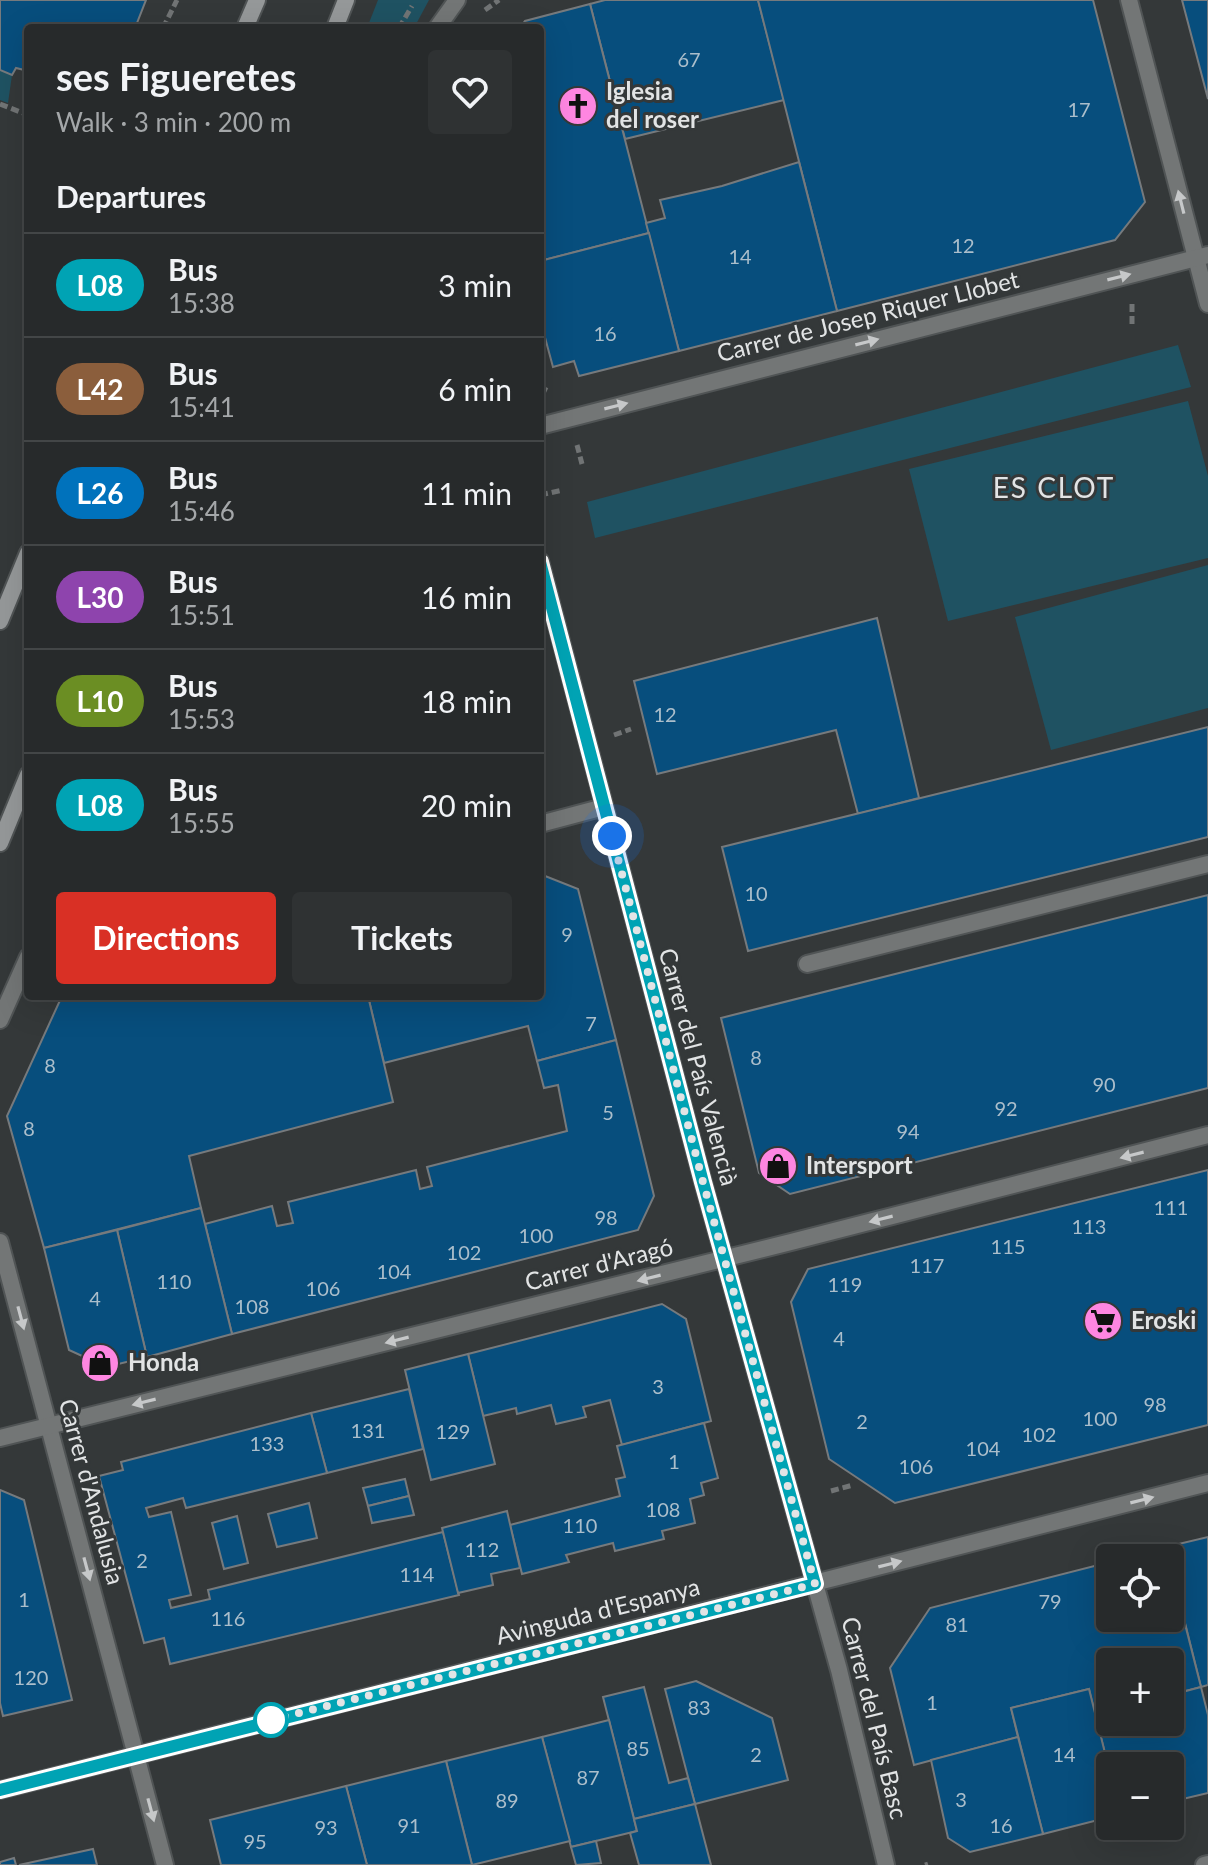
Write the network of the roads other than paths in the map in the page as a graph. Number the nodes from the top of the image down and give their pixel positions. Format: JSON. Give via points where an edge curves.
{"nodes":[{"id":1,"x":257,"y":0,"type":"edge"},
{"id":2,"x":346,"y":0,"type":"edge"},
{"id":3,"x":457,"y":0,"type":"edge"},
{"id":4,"x":1129,"y":0,"type":"edge"},
{"id":5,"x":247,"y":24,"type":"edge"},
{"id":6,"x":337,"y":24,"type":"edge"},
{"id":7,"x":440,"y":24,"type":"edge"},
{"id":8,"x":1202,"y":256,"type":"edge"},
{"id":9,"x":1208,"y":304,"type":"edge"},
{"id":10,"x":544,"y":425,"type":"edge"},
{"id":11,"x":24,"y":563,"type":"edge"},
{"id":12,"x":544,"y":576,"type":"edge"},
{"id":13,"x":0,"y":621,"type":"edge"},
{"id":14,"x":24,"y":785,"type":"edge"},
{"id":15,"x":604,"y":807,"type":"junction"},
{"id":16,"x":544,"y":823,"type":"edge"},
{"id":17,"x":0,"y":843,"type":"edge"},
{"id":18,"x":1208,"y":864,"type":"edge"},
{"id":19,"x":807,"y":964,"type":"dead end"},
{"id":20,"x":24,"y":966,"type":"edge"},
{"id":21,"x":0,"y":1020,"type":"edge"},
{"id":22,"x":1208,"y":1135,"type":"edge"},
{"id":23,"x":0,"y":1242,"type":"edge"},
{"id":24,"x":725,"y":1258,"type":"junction"},
{"id":25,"x":49,"y":1426,"type":"junction"},
{"id":26,"x":0,"y":1438,"type":"edge"},
{"id":27,"x":1208,"y":1483,"type":"edge"},
{"id":28,"x":815,"y":1584,"type":"junction"},
{"id":29,"x":136,"y":1754,"type":"junction"},
{"id":30,"x":0,"y":1790,"type":"edge"},
{"id":31,"x":165,"y":1865,"type":"edge"},
{"id":32,"x":886,"y":1865,"type":"edge"}],
"edges":[{"from":1,"to":5,"type":"main road"},
{"from":2,"to":6,"type":"main road"},
{"from":3,"to":7,"type":"street"},
{"from":8,"to":4,"type":"street","one_way":true},
{"from":8,"to":9,"type":"street"},
{"from":10,"to":8,"type":"street","name":"Carrer de Josep Riquer Llobet","one_way":true},
{"from":11,"to":13,"type":"main road"},
{"from":12,"to":15,"type":"street","name":"Carrer del País Valencià"},
{"from":14,"to":17,"type":"main road"},
{"from":15,"to":16,"type":"street"},
{"from":15,"to":24,"type":"street","name":"Carrer del País Valencià"},
{"from":18,"to":19,"type":"street"},
{"from":20,"to":21,"type":"street"},
{"from":22,"to":24,"type":"street","name":"Carrer d'Aragó","one_way":true},
{"from":23,"to":25,"type":"street","name":"Carrer d'Andalusia","one_way":true},
{"from":24,"to":25,"type":"street","name":"Carrer d'Aragó","one_way":true},
{"from":24,"to":28,"type":"street","name":"Carrer del País Valencià"},
{"from":25,"to":26,"type":"street","name":"Carrer d'Aragó"},
{"from":25,"to":29,"type":"street","name":"Carrer d'Andalusia","one_way":true},
{"from":28,"to":27,"type":"street","name":"Avinguda d'Espanya","one_way":true},
{"from":28,"to":29,"type":"street","name":"Avinguda d'Espanya"},
{"from":28,"to":32,"type":"street","name":"Carrer del País Basc"},
{"from":29,"to":30,"type":"street","name":"Avinguda d'Espanya"},
{"from":29,"to":31,"type":"street","name":"Carrer d'Andalusia","one_way":true}]}
